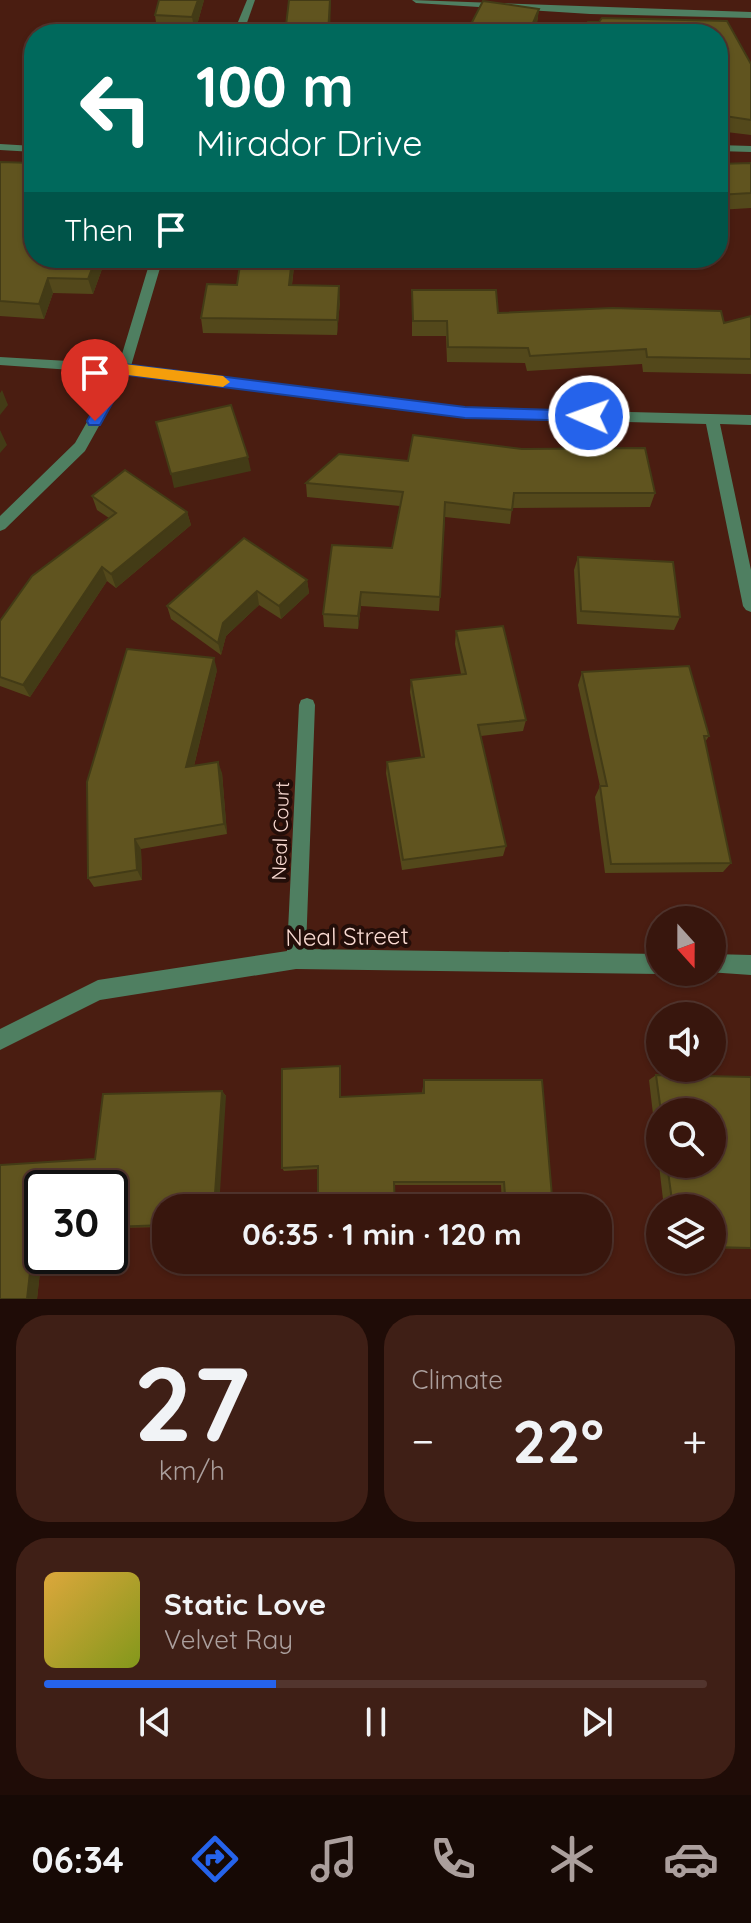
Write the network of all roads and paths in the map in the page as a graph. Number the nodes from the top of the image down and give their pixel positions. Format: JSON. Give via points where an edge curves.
{"nodes":[{"id":1,"x":251,"y":0,"type":"edge"},
{"id":2,"x":416,"y":0,"type":"edge"},
{"id":3,"x":590,"y":11,"type":"junction"},
{"id":4,"x":751,"y":15,"type":"edge"},
{"id":5,"x":591,"y":23,"type":"edge"},
{"id":6,"x":242,"y":24,"type":"edge"},
{"id":7,"x":0,"y":147,"type":"edge"},
{"id":8,"x":24,"y":148,"type":"edge"},
{"id":9,"x":728,"y":148,"type":"edge"},
{"id":10,"x":751,"y":149,"type":"edge"},
{"id":11,"x":154,"y":268,"type":"edge"},
{"id":12,"x":0,"y":361,"type":"edge"},
{"id":13,"x":124,"y":369,"type":"junction"},
{"id":14,"x":712,"y":419,"type":"junction"},
{"id":15,"x":751,"y":420,"type":"edge"},
{"id":16,"x":0,"y":525,"type":"edge"},
{"id":17,"x":751,"y":606,"type":"edge"},
{"id":18,"x":307,"y":705,"type":"dead end"},
{"id":19,"x":296,"y":959,"type":"junction"},
{"id":20,"x":646,"y":964,"type":"edge"},
{"id":21,"x":726,"y":964,"type":"edge"},
{"id":22,"x":751,"y":965,"type":"edge"},
{"id":23,"x":0,"y":1040,"type":"edge"}],
"edges":[{"from":1,"to":6,"type":"street"},
{"from":2,"to":3,"type":"street"},
{"from":3,"to":4,"type":"street"},
{"from":3,"to":5,"type":"street"},
{"from":7,"to":8,"type":"street"},
{"from":9,"to":10,"type":"street"},
{"from":11,"to":13,"type":"street"},
{"from":12,"to":13,"type":"street"},
{"from":13,"to":14,"type":"street","via":[[465,413]]},
{"from":13,"to":16,"type":"street","via":[[80,447]]},
{"from":14,"to":15,"type":"street"},
{"from":14,"to":17,"type":"street"},
{"from":18,"to":19,"type":"street","name":"Neal Court"},
{"from":19,"to":20,"type":"street","name":"Neal Street"},
{"from":19,"to":23,"type":"street","name":"Neal Street","via":[[98,990]]},
{"from":21,"to":22,"type":"street"}]}
